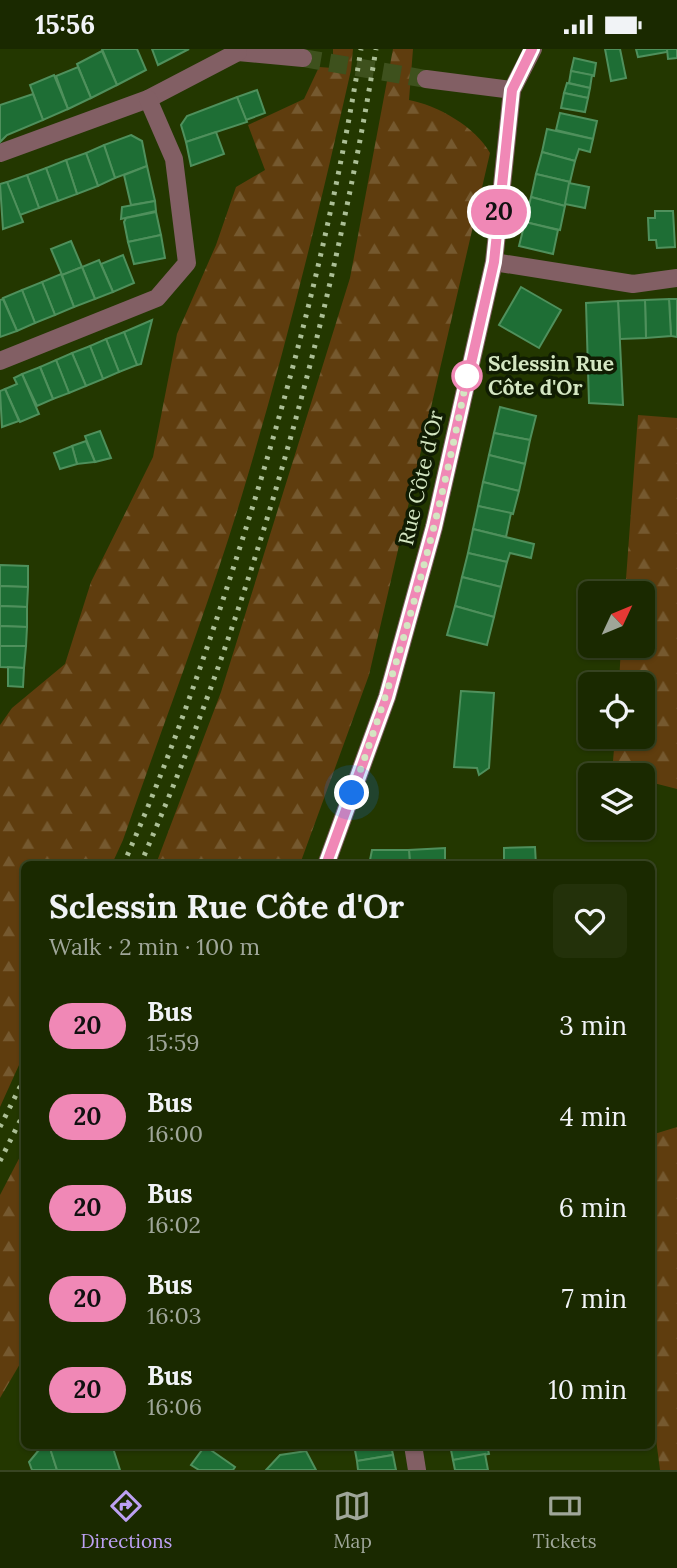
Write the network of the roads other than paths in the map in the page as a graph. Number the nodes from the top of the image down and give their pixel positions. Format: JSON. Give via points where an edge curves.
{"nodes":[{"id":1,"x":533,"y":49,"type":"edge"},
{"id":2,"x":237,"y":50,"type":"edge"},
{"id":3,"x":303,"y":58,"type":"tunnel mouth"},
{"id":4,"x":426,"y":79,"type":"tunnel mouth"},
{"id":5,"x":512,"y":90,"type":"junction"},
{"id":6,"x":148,"y":99,"type":"junction"},
{"id":7,"x":0,"y":153,"type":"edge"},
{"id":8,"x":494,"y":262,"type":"junction"},
{"id":9,"x":677,"y":278,"type":"edge"},
{"id":10,"x":0,"y":361,"type":"edge"},
{"id":11,"x":327,"y":861,"type":"edge"},
{"id":12,"x":414,"y":1449,"type":"edge"},
{"id":13,"x":417,"y":1470,"type":"edge"}],
"edges":[{"from":1,"to":5,"type":"street"},
{"from":2,"to":3,"type":"street"},
{"from":2,"to":6,"type":"street"},
{"from":4,"to":5,"type":"street"},
{"from":5,"to":8,"type":"street","name":"Rue Côte d'Or"},
{"from":6,"to":7,"type":"street"},
{"from":6,"to":10,"type":"street","via":[[174,159],[187,263],[158,298]]},
{"from":8,"to":9,"type":"street","via":[[633,284]]},
{"from":8,"to":11,"type":"street","name":"Rue Côte d'Or","via":[[434,527],[387,697]]},
{"from":12,"to":13,"type":"street"}]}
